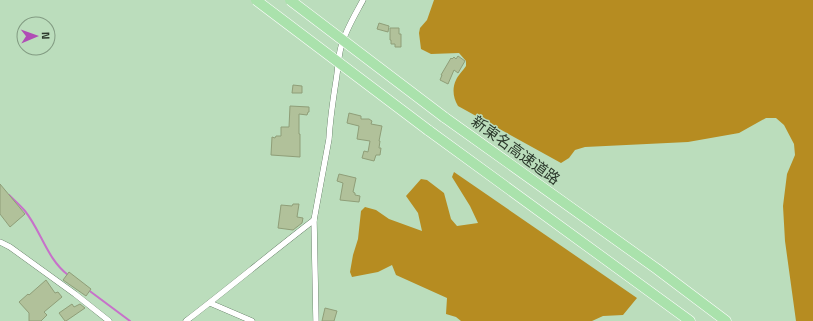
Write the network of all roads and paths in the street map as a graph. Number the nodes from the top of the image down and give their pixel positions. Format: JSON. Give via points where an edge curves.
{"nodes":[{"id":1,"x":256,"y":0,"type":"edge"},
{"id":2,"x":290,"y":0,"type":"edge"},
{"id":3,"x":363,"y":0,"type":"edge"},
{"id":4,"x":314,"y":220,"type":"junction"},
{"id":5,"x":0,"y":242,"type":"edge"},
{"id":6,"x":210,"y":303,"type":"junction"},
{"id":7,"x":109,"y":321,"type":"edge"},
{"id":8,"x":186,"y":321,"type":"edge"},
{"id":9,"x":252,"y":321,"type":"edge"},
{"id":10,"x":316,"y":321,"type":"edge"},
{"id":11,"x":690,"y":321,"type":"edge"},
{"id":12,"x":726,"y":321,"type":"edge"}],
"edges":[{"from":1,"to":11,"type":"highway","bridge":true,"via":[[428,130]]},
{"from":2,"to":12,"type":"highway","name":"新東名高速道路","bridge":true,"via":[[444,117]]},
{"from":3,"to":4,"type":"street","via":[[341,47],[329,139]]},
{"from":4,"to":6,"type":"street"},
{"from":4,"to":10,"type":"street"},
{"from":5,"to":7,"type":"street","via":[[56,280]]},
{"from":6,"to":8,"type":"street"},
{"from":6,"to":9,"type":"street"}]}
